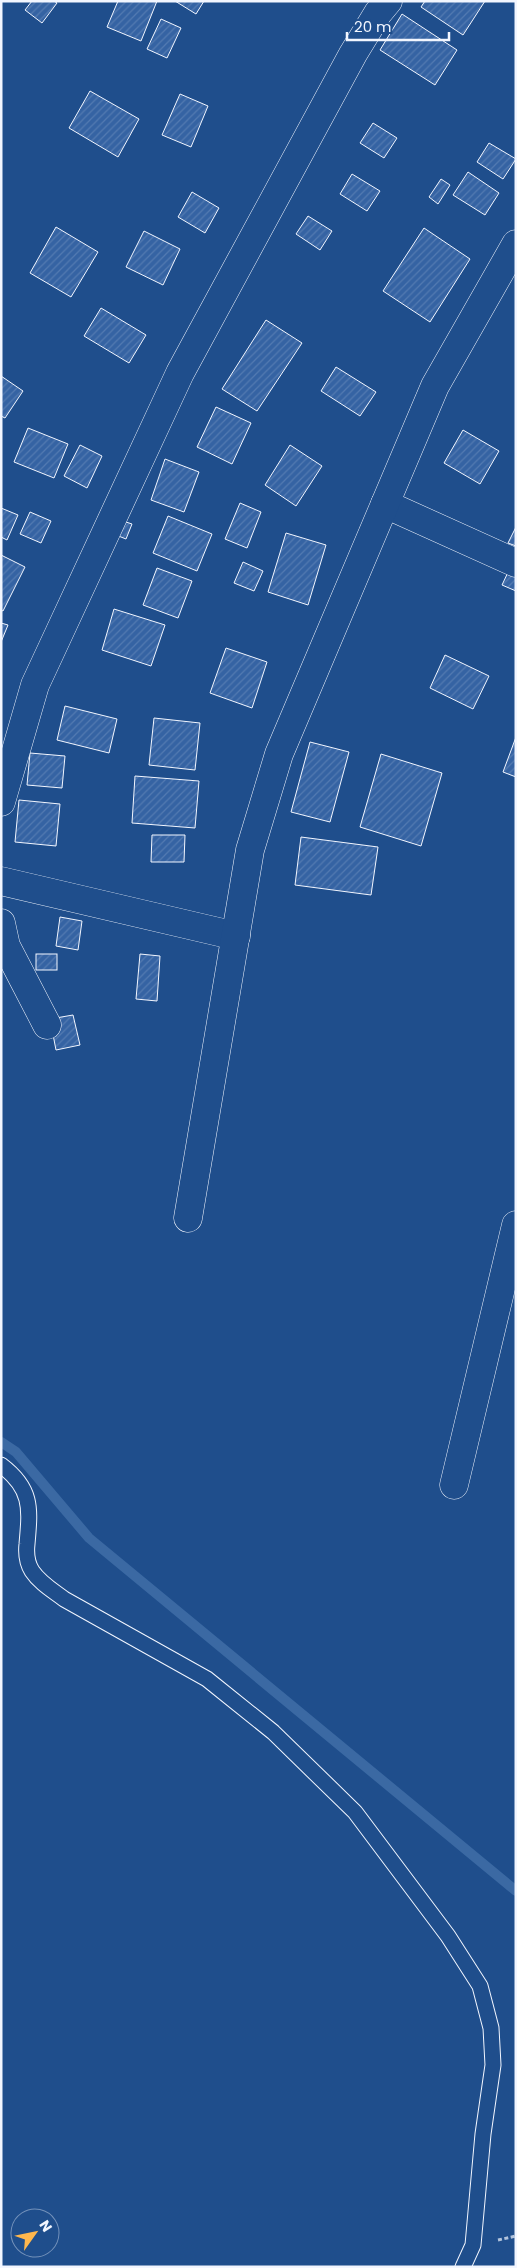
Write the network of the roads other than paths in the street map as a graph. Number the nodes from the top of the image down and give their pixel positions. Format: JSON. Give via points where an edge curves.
{"nodes":[{"id":1,"x":388,"y":1,"type":"edge"},
{"id":2,"x":516,"y":244,"type":"edge"},
{"id":3,"x":384,"y":504,"type":"junction"},
{"id":4,"x":516,"y":563,"type":"edge"},
{"id":5,"x":1,"y":802,"type":"edge"},
{"id":6,"x":1,"y":881,"type":"edge"},
{"id":7,"x":1,"y":923,"type":"edge"},
{"id":8,"x":236,"y":936,"type":"junction"},
{"id":9,"x":47,"y":1025,"type":"dead end"},
{"id":10,"x":188,"y":1218,"type":"dead end"},
{"id":11,"x":516,"y":1225,"type":"edge"},
{"id":12,"x":1,"y":1465,"type":"edge"},
{"id":13,"x":454,"y":1485,"type":"dead end"},
{"id":14,"x":463,"y":2267,"type":"edge"}],
"edges":[{"from":1,"to":5,"type":"street","via":[[353,54],[180,373],[36,685]]},
{"from":2,"to":3,"type":"street","via":[[434,386]]},
{"from":3,"to":4,"type":"street"},
{"from":3,"to":8,"type":"street","via":[[279,754],[250,850]]},
{"from":6,"to":8,"type":"street"},
{"from":7,"to":9,"type":"street","via":[[6,946]]},
{"from":8,"to":10,"type":"street"},
{"from":11,"to":13,"type":"street"},
{"from":12,"to":14,"type":"lane","via":[[22,1486],[30,1508],[26,1556],[31,1570],[43,1584],[206,1680],[273,1732],[355,1812],[448,1936],[480,1986],[491,2028],[493,2065],[473,2245]]}]}
